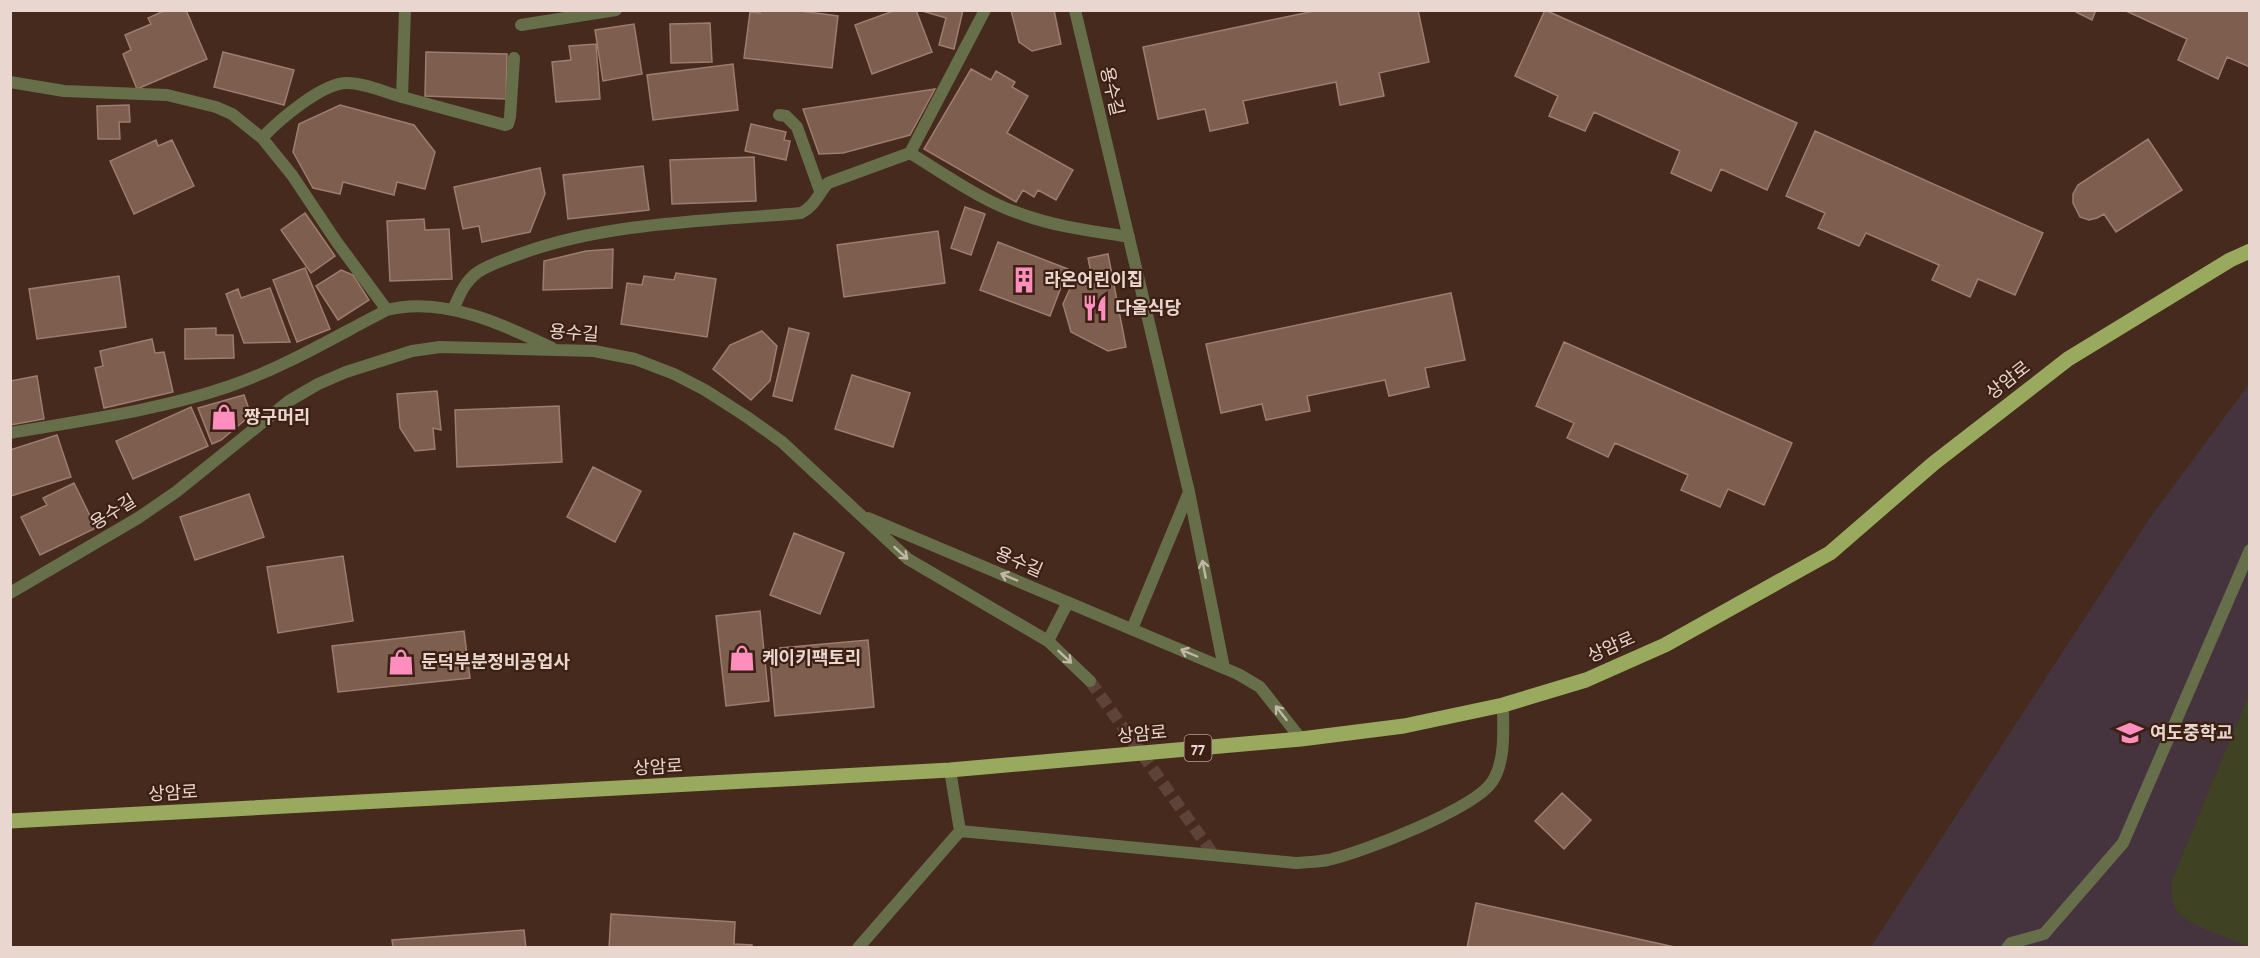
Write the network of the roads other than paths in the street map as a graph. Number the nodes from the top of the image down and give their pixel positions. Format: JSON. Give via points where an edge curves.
{"nodes":[{"id":1,"x":405,"y":10,"type":"edge"},
{"id":2,"x":616,"y":10,"type":"edge"},
{"id":3,"x":985,"y":10,"type":"edge"},
{"id":4,"x":1075,"y":10,"type":"edge"},
{"id":5,"x":521,"y":25,"type":"dead end"},
{"id":6,"x":514,"y":58,"type":"dead end"},
{"id":7,"x":10,"y":82,"type":"edge"},
{"id":8,"x":402,"y":97,"type":"junction"},
{"id":9,"x":779,"y":116,"type":"dead end"},
{"id":10,"x":262,"y":138,"type":"junction"},
{"id":11,"x":910,"y":153,"type":"junction"},
{"id":12,"x":820,"y":191,"type":"junction"},
{"id":13,"x":1129,"y":237,"type":"junction"},
{"id":14,"x":2250,"y":251,"type":"edge"},
{"id":15,"x":387,"y":310,"type":"junction"},
{"id":16,"x":453,"y":310,"type":"junction"},
{"id":17,"x":555,"y":350,"type":"junction"},
{"id":18,"x":10,"y":433,"type":"edge"},
{"id":19,"x":1189,"y":492,"type":"junction"},
{"id":20,"x":858,"y":514,"type":"junction"},
{"id":21,"x":2250,"y":550,"type":"edge"},
{"id":22,"x":10,"y":593,"type":"edge"},
{"id":23,"x":1068,"y":602,"type":"junction"},
{"id":24,"x":1132,"y":628,"type":"junction"},
{"id":25,"x":1048,"y":641,"type":"junction"},
{"id":26,"x":1224,"y":668,"type":"junction"},
{"id":27,"x":1090,"y":681,"type":"tunnel mouth"},
{"id":28,"x":1503,"y":705,"type":"junction"},
{"id":29,"x":1301,"y":740,"type":"junction"},
{"id":30,"x":951,"y":770,"type":"junction"},
{"id":31,"x":10,"y":821,"type":"edge"},
{"id":32,"x":960,"y":831,"type":"junction"},
{"id":33,"x":858,"y":948,"type":"edge"},
{"id":34,"x":2007,"y":948,"type":"edge"}],
"edges":[{"from":1,"to":8,"type":"street"},
{"from":2,"to":5,"type":"street"},
{"from":3,"to":11,"type":"street"},
{"from":4,"to":13,"type":"street","name":"용수길"},
{"from":6,"to":8,"type":"street","via":[[508,124]]},
{"from":7,"to":10,"type":"street","via":[[64,91],[140,93],[194,100],[232,114]]},
{"from":8,"to":10,"type":"street","via":[[355,84],[335,84],[287,114]]},
{"from":9,"to":12,"type":"street","via":[[786,116],[797,127]]},
{"from":10,"to":15,"type":"street"},
{"from":11,"to":12,"type":"street","via":[[828,183]]},
{"from":11,"to":13,"type":"street","via":[[984,198],[1024,216]]},
{"from":12,"to":16,"type":"street","via":[[811,208],[801,213],[618,231],[526,251],[477,273],[463,287]]},
{"from":13,"to":19,"type":"street","name":"용수길"},
{"from":14,"to":28,"type":"main road","name":"상암로","number":"77","via":[[2068,358],[1934,463],[1830,553],[1665,645],[1586,680]]},
{"from":15,"to":16,"type":"street","via":[[407,305]]},
{"from":15,"to":18,"type":"street","via":[[230,386],[187,399]]},
{"from":16,"to":17,"type":"street","via":[[514,330]]},
{"from":17,"to":20,"type":"street","name":"용수길","via":[[594,351],[635,359],[705,390],[782,442]]},
{"from":17,"to":22,"type":"street","name":"용수길","via":[[440,347],[412,351],[318,384],[289,401],[138,518]]},
{"from":19,"to":24,"type":"street"},
{"from":26,"to":19,"type":"street","name":"용수길","one_way":true},
{"from":23,"to":20,"type":"street","name":"용수길","one_way":true},
{"from":20,"to":25,"type":"street","one_way":true,"via":[[908,560]]},
{"from":21,"to":34,"type":"street","via":[[2123,843],[2044,934],[2011,943]]},
{"from":23,"to":24,"type":"street","name":"용수길"},
{"from":23,"to":25,"type":"street"},
{"from":26,"to":24,"type":"street","name":"용수길","one_way":true},
{"from":25,"to":27,"type":"street","one_way":true},
{"from":29,"to":26,"type":"street","name":"용수길","one_way":true,"via":[[1260,687]]},
{"from":28,"to":29,"type":"main road","name":"상암로","number":"77","via":[[1404,726]]},
{"from":28,"to":32,"type":"street","via":[[1501,754],[1486,789],[1412,830],[1326,861],[1296,863]]},
{"from":29,"to":30,"type":"main road","name":"상암로","number":"77"},
{"from":30,"to":31,"type":"main road","name":"상암로","number":"77"},
{"from":30,"to":32,"type":"street"},
{"from":32,"to":33,"type":"street"}]}
